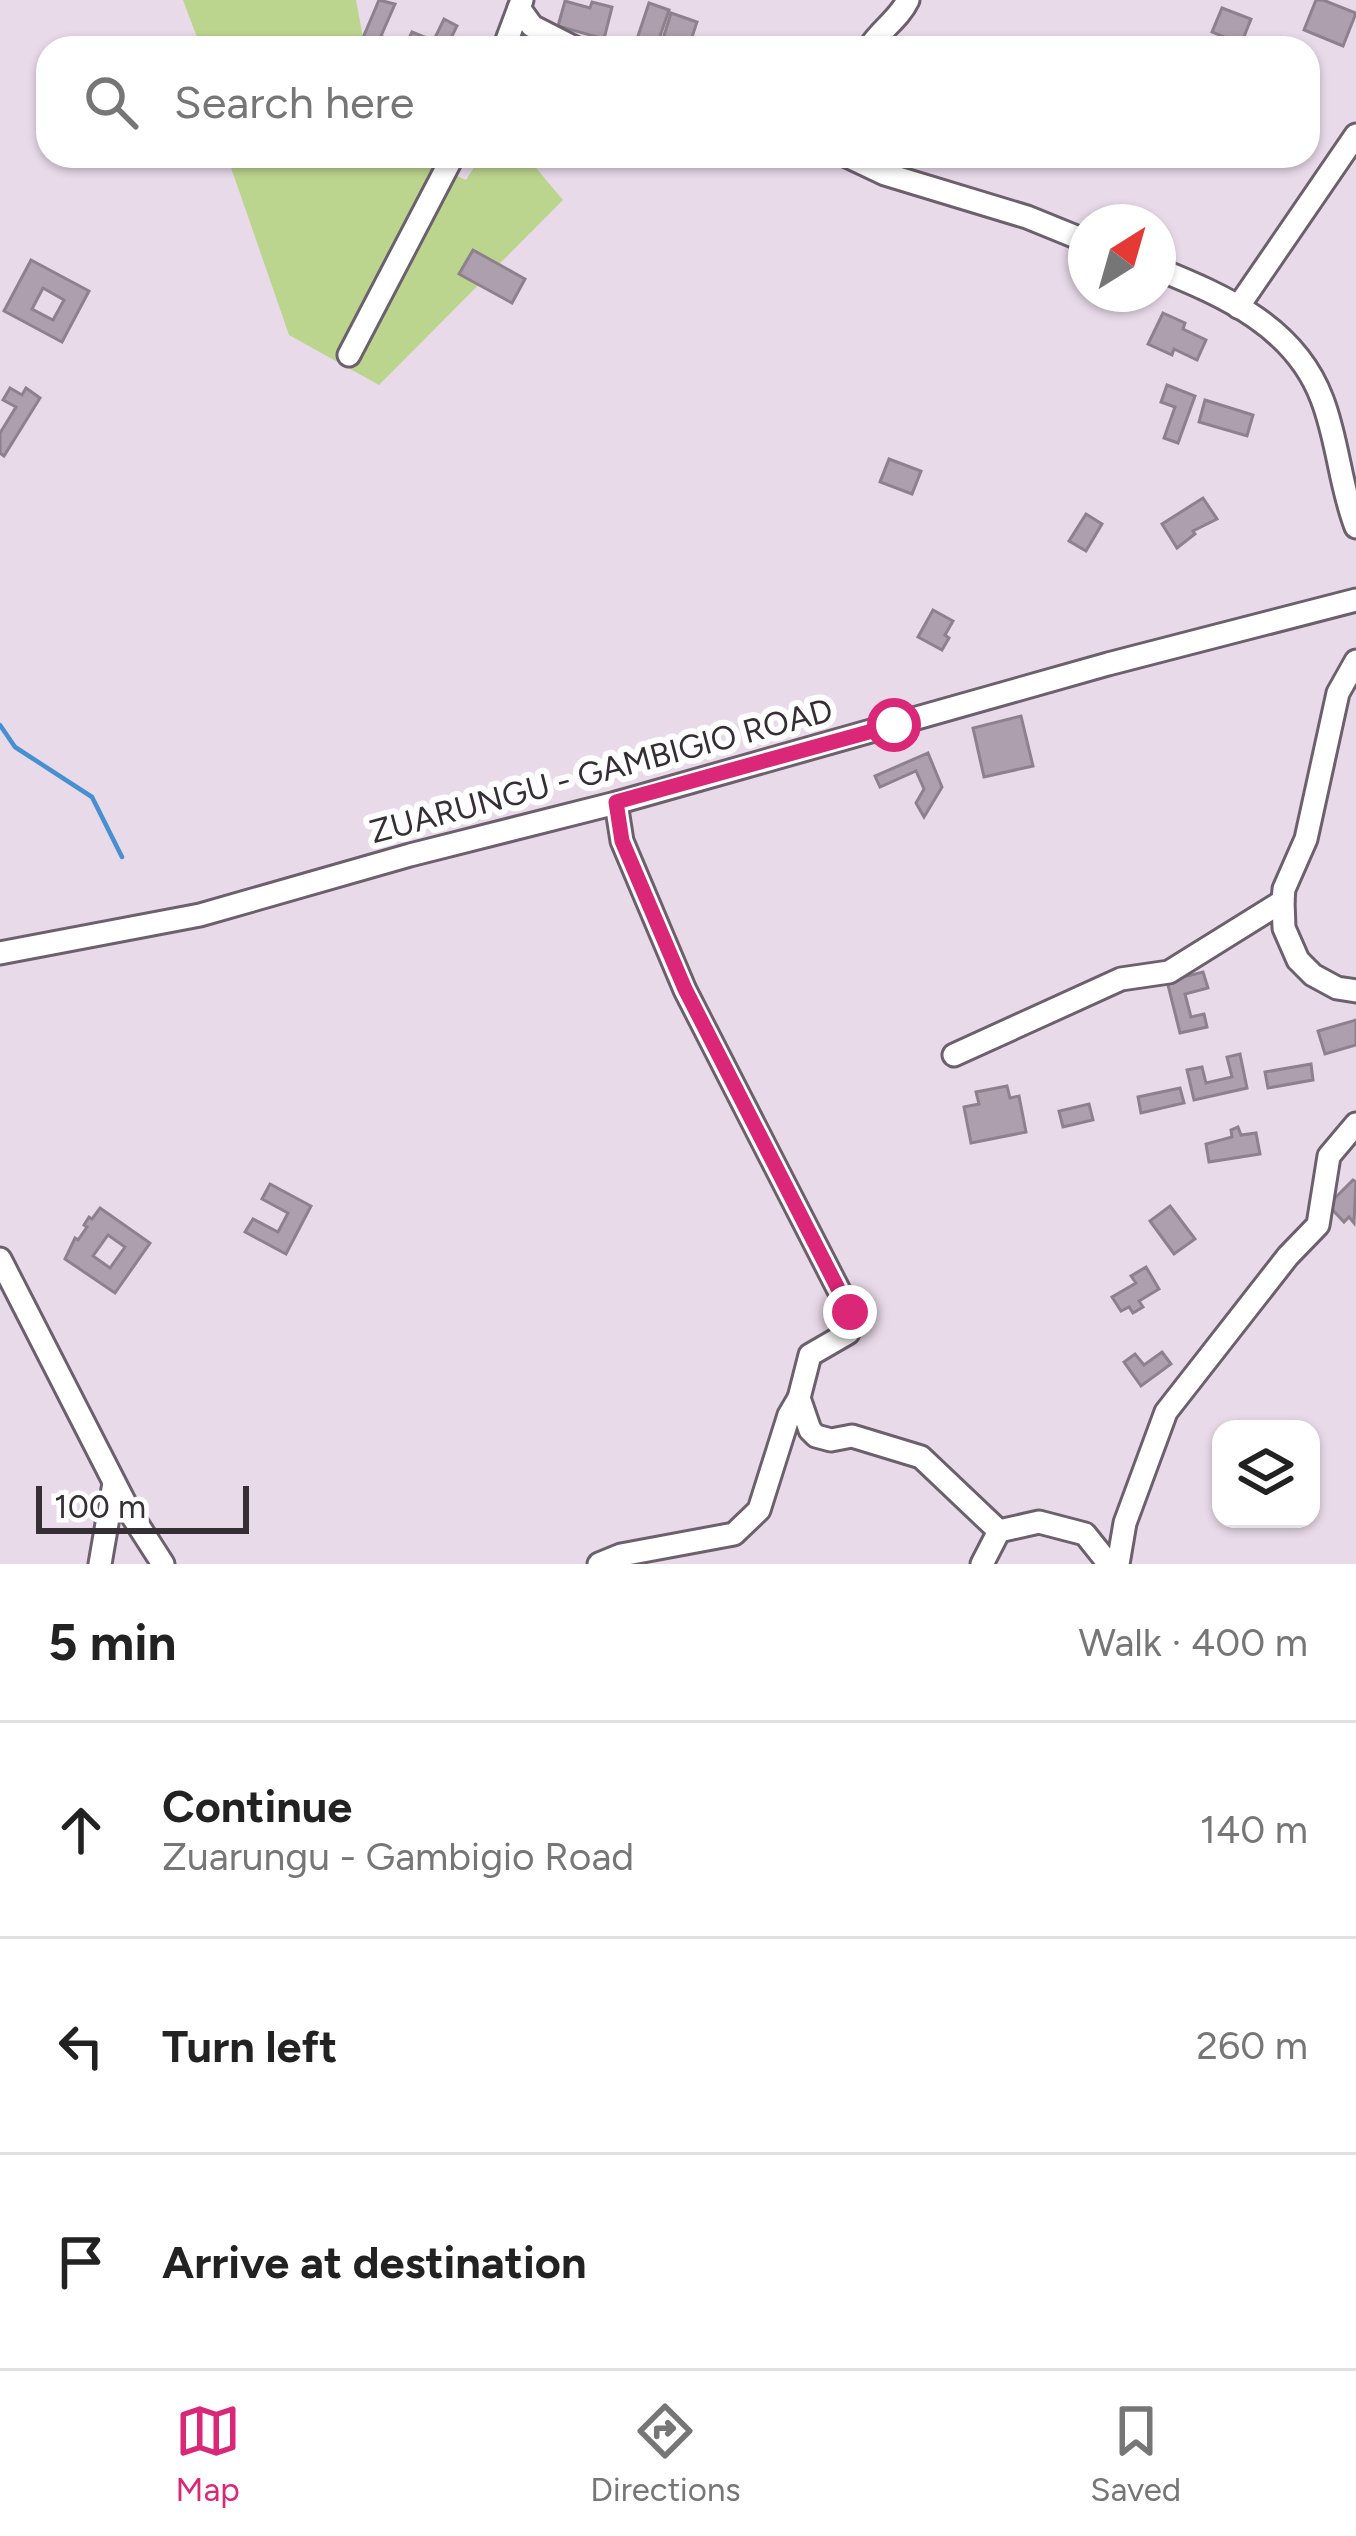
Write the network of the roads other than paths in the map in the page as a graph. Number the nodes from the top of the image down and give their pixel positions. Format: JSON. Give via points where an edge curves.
{"nodes":[{"id":1,"x":908,"y":0,"type":"edge"},
{"id":2,"x":520,"y":4,"type":"edge"},
{"id":3,"x":508,"y":36,"type":"edge"},
{"id":4,"x":551,"y":36,"type":"edge"},
{"id":5,"x":876,"y":36,"type":"edge"},
{"id":6,"x":1356,"y":135,"type":"edge"},
{"id":7,"x":447,"y":168,"type":"edge"},
{"id":8,"x":872,"y":168,"type":"edge"},
{"id":9,"x":1068,"y":234,"type":"edge"},
{"id":10,"x":1176,"y":276,"type":"edge"},
{"id":11,"x":1238,"y":307,"type":"junction"},
{"id":12,"x":349,"y":355,"type":"dead end"},
{"id":13,"x":1356,"y":527,"type":"edge"},
{"id":14,"x":1356,"y":600,"type":"edge"},
{"id":15,"x":1356,"y":662,"type":"edge"},
{"id":16,"x":616,"y":802,"type":"junction"},
{"id":17,"x":1283,"y":901,"type":"junction"},
{"id":18,"x":0,"y":953,"type":"edge"},
{"id":19,"x":1356,"y":991,"type":"edge"},
{"id":20,"x":954,"y":1055,"type":"dead end"},
{"id":21,"x":1353,"y":1133,"type":"edge"},
{"id":22,"x":0,"y":1259,"type":"edge"},
{"id":23,"x":800,"y":1398,"type":"junction"},
{"id":24,"x":114,"y":1482,"type":"junction"},
{"id":25,"x":999,"y":1531,"type":"junction"},
{"id":26,"x":100,"y":1564,"type":"edge"},
{"id":27,"x":163,"y":1564,"type":"edge"},
{"id":28,"x":599,"y":1564,"type":"edge"},
{"id":29,"x":982,"y":1564,"type":"edge"},
{"id":30,"x":1113,"y":1564,"type":"edge"}],
"edges":[{"from":1,"to":5,"type":"street"},
{"from":2,"to":3,"type":"street"},
{"from":2,"to":4,"type":"street","via":[[532,26]]},
{"from":6,"to":11,"type":"street"},
{"from":7,"to":12,"type":"street"},
{"from":8,"to":9,"type":"street"},
{"from":10,"to":11,"type":"street"},
{"from":11,"to":13,"type":"street","via":[[1288,342],[1308,369]]},
{"from":14,"to":16,"type":"street","name":"ZUARUNGU - GAMBIGIO ROAD"},
{"from":15,"to":17,"type":"street","via":[[1338,693],[1306,838]]},
{"from":16,"to":18,"type":"street","name":"ZUARUNGU - GAMBIGIO ROAD","via":[[200,915]]},
{"from":16,"to":23,"type":"street","via":[[622,841],[685,989],[850,1312],[848,1333],[810,1355]]},
{"from":17,"to":19,"type":"street","via":[[1298,960],[1337,988]]},
{"from":17,"to":20,"type":"street","via":[[1169,972],[1121,979]]},
{"from":21,"to":30,"type":"street","via":[[1329,1156],[1318,1225],[1166,1412]]},
{"from":22,"to":24,"type":"street"},
{"from":23,"to":25,"type":"street","via":[[816,1436],[852,1436],[921,1457]]},
{"from":23,"to":28,"type":"street","via":[[759,1510],[734,1534]]},
{"from":24,"to":26,"type":"street"},
{"from":24,"to":27,"type":"street"},
{"from":25,"to":29,"type":"street"},
{"from":25,"to":30,"type":"street","via":[[1039,1522],[1084,1534]]}]}
